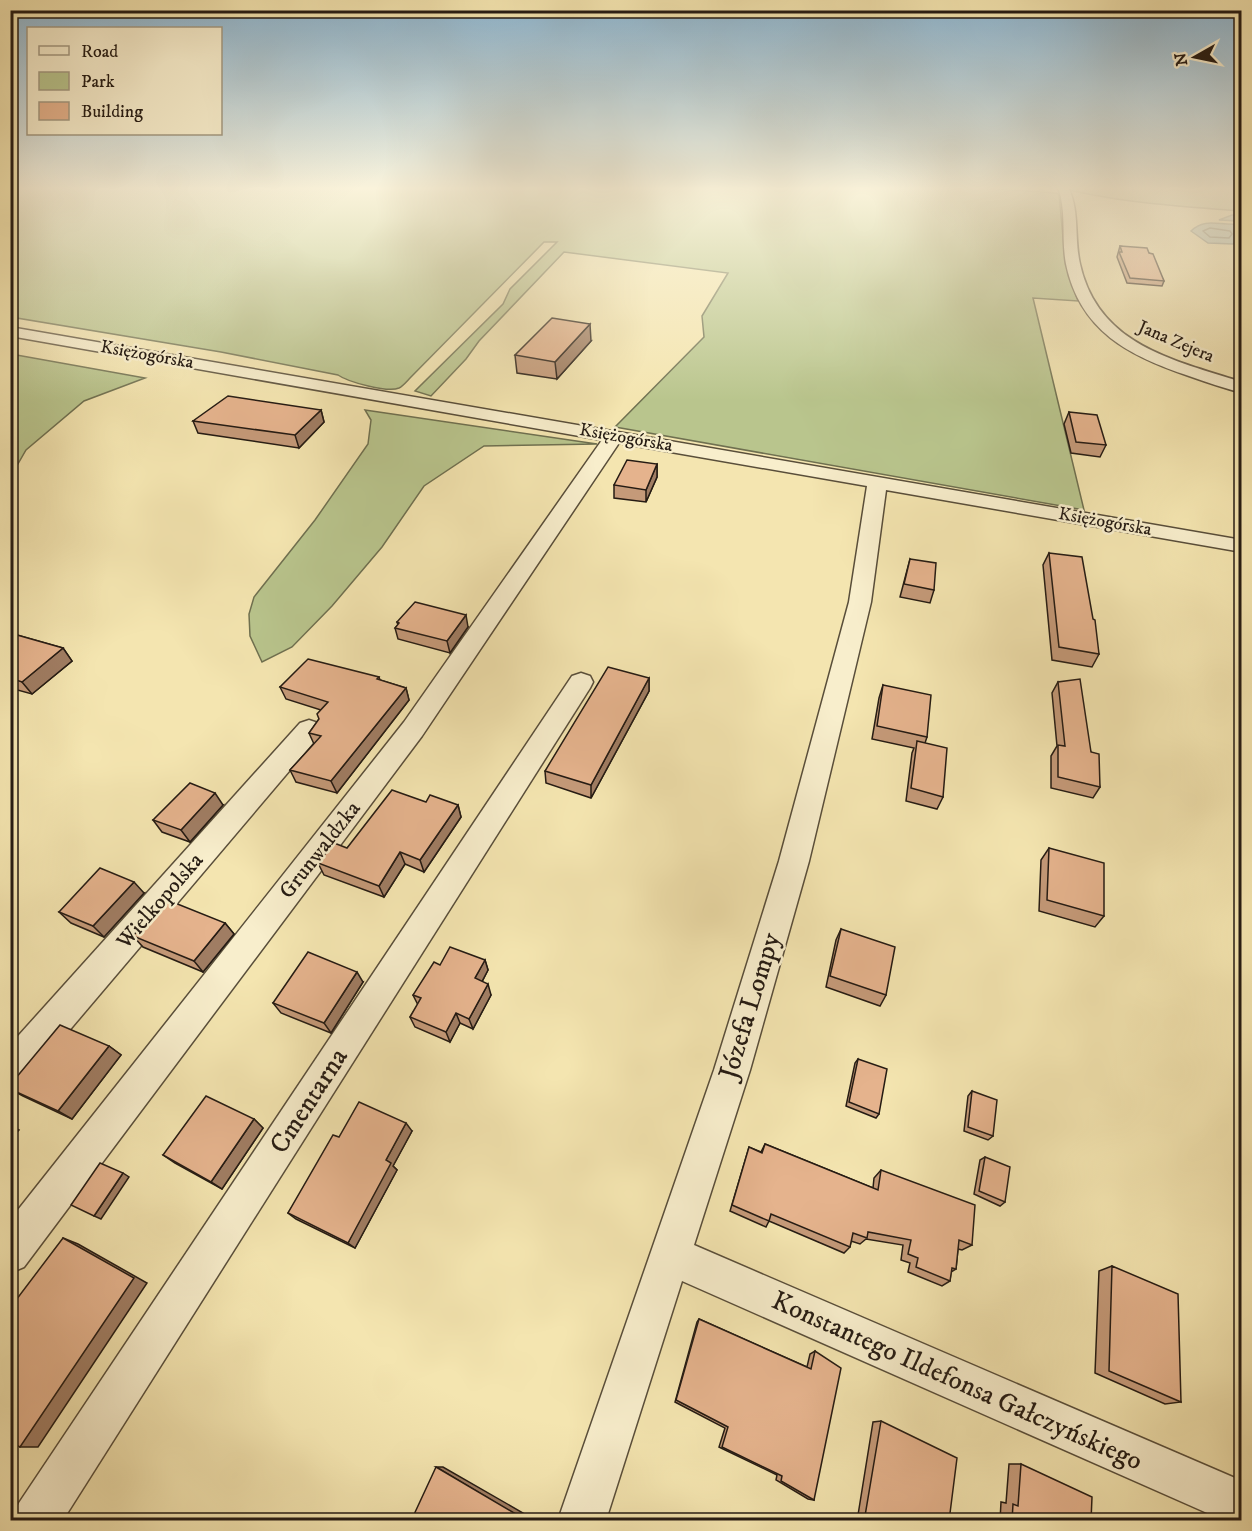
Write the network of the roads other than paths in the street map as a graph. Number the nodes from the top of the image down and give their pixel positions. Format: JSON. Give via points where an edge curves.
{"nodes":[{"id":1,"x":1073,"y":258,"type":"edge"},
{"id":2,"x":10,"y":331,"type":"edge"},
{"id":3,"x":1242,"y":388,"type":"edge"},
{"id":4,"x":614,"y":436,"type":"junction"},
{"id":5,"x":878,"y":481,"type":"junction"},
{"id":6,"x":1242,"y":546,"type":"edge"},
{"id":7,"x":581,"y":682,"type":"dead end"},
{"id":8,"x":309,"y":730,"type":"edge"},
{"id":9,"x":10,"y":1072,"type":"edge"},
{"id":10,"x":10,"y":1253,"type":"edge"},
{"id":11,"x":672,"y":1256,"type":"junction"},
{"id":12,"x":1242,"y":1505,"type":"edge"},
{"id":13,"x":36,"y":1521,"type":"edge"},
{"id":14,"x":582,"y":1521,"type":"edge"}],
"edges":[{"from":1,"to":3,"type":"street","name":"Jana Zejera","via":[[1090,309],[1104,326],[1160,361]]},
{"from":2,"to":4,"type":"street","name":"Księżogórska"},
{"from":4,"to":5,"type":"street","name":"Księżogórska"},
{"from":4,"to":10,"type":"street","name":"Grunwaldzka","via":[[413,729]]},
{"from":5,"to":6,"type":"street","name":"Księżogórska"},
{"from":5,"to":11,"type":"street","name":"Józefa Lompy","via":[[860,602],[794,861]]},
{"from":7,"to":13,"type":"street","name":"Cmentarna"},
{"from":8,"to":9,"type":"street","name":"Wielkopolska"},
{"from":11,"to":12,"type":"street","name":"Konstantego Ildefonsa Gałczyńskiego"},
{"from":11,"to":14,"type":"street","name":"Józefa Lompy"}]}
